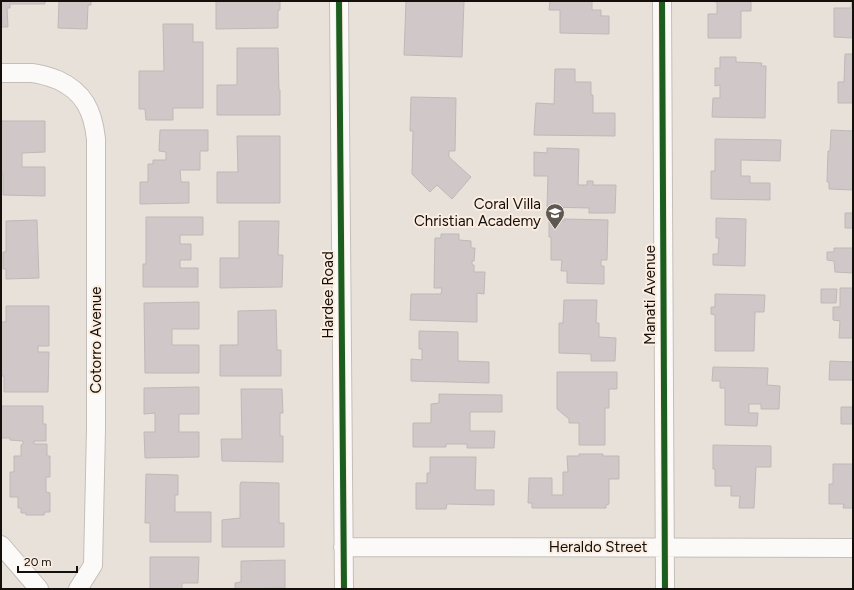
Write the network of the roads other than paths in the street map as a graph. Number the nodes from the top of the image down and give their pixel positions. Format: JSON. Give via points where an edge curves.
{"nodes":[{"id":1,"x":339,"y":1,"type":"edge"},
{"id":2,"x":662,"y":1,"type":"edge"},
{"id":3,"x":1,"y":73,"type":"edge"},
{"id":4,"x":1,"y":545,"type":"edge"},
{"id":5,"x":343,"y":546,"type":"junction"},
{"id":6,"x":665,"y":547,"type":"junction"},
{"id":7,"x":853,"y":548,"type":"edge"},
{"id":8,"x":39,"y":589,"type":"edge"},
{"id":9,"x":78,"y":589,"type":"edge"},
{"id":10,"x":344,"y":589,"type":"edge"},
{"id":11,"x":665,"y":589,"type":"edge"}],
"edges":[{"from":1,"to":5,"type":"street","name":"Hardee Road"},
{"from":2,"to":6,"type":"street","name":"Manati Avenue"},
{"from":3,"to":9,"type":"street","name":"Cotorro Avenue","via":[[41,74],[66,84],[84,100],[95,127],[96,429],[93,565]]},
{"from":4,"to":8,"type":"street"},
{"from":5,"to":6,"type":"street","name":"Heraldo Street"},
{"from":5,"to":10,"type":"street","name":"Hardee Road"},
{"from":6,"to":7,"type":"street","name":"Heraldo Street"},
{"from":6,"to":11,"type":"street","name":"Manati Avenue"}]}
